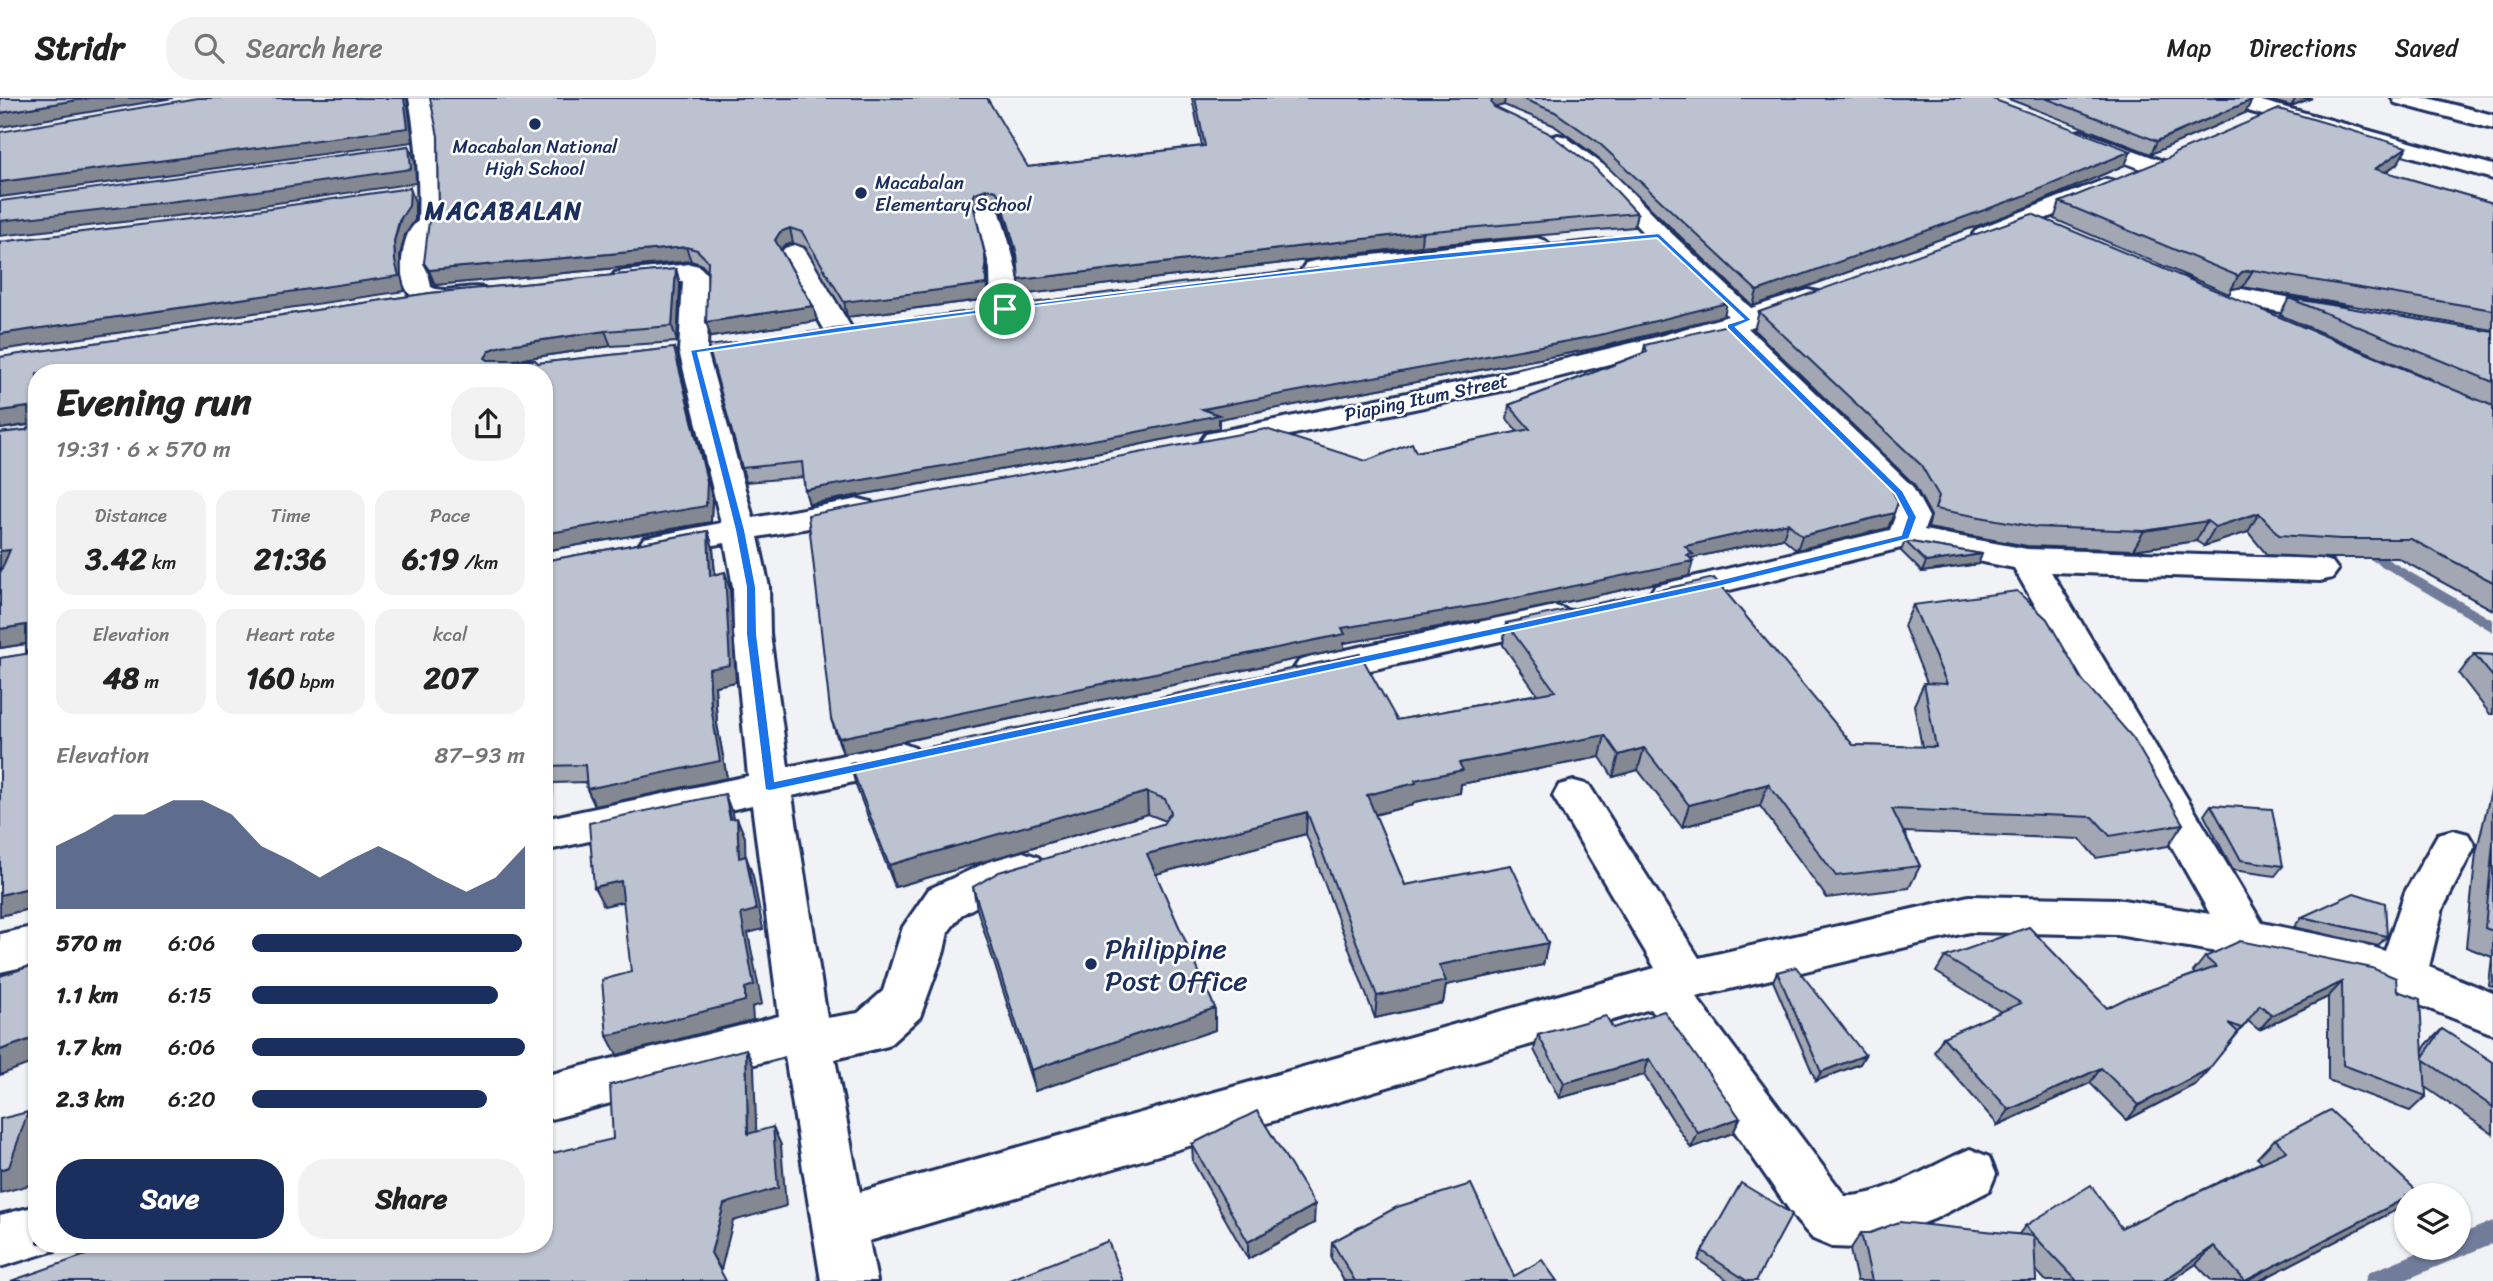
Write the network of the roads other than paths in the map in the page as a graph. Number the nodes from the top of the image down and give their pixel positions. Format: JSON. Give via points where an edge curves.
{"nodes":[{"id":1,"x":420,"y":98,"type":"edge"},
{"id":2,"x":2227,"y":98,"type":"edge"},
{"id":3,"x":2403,"y":98,"type":"edge"},
{"id":4,"x":2274,"y":112,"type":"junction"},
{"id":5,"x":2493,"y":122,"type":"edge"},
{"id":6,"x":1534,"y":128,"type":"edge"},
{"id":7,"x":2238,"y":128,"type":"edge"},
{"id":8,"x":2058,"y":129,"type":"edge"},
{"id":9,"x":430,"y":149,"type":"junction"},
{"id":10,"x":406,"y":152,"type":"edge"},
{"id":11,"x":2179,"y":155,"type":"edge"},
{"id":12,"x":2155,"y":166,"type":"junction"},
{"id":13,"x":2493,"y":172,"type":"edge"},
{"id":14,"x":431,"y":190,"type":"junction"},
{"id":15,"x":404,"y":194,"type":"edge"},
{"id":16,"x":988,"y":213,"type":"edge"},
{"id":17,"x":2026,"y":219,"type":"junction"},
{"id":18,"x":1659,"y":235,"type":"junction"},
{"id":19,"x":2064,"y":236,"type":"edge"},
{"id":20,"x":1632,"y":238,"type":"edge"},
{"id":21,"x":1963,"y":242,"type":"edge"},
{"id":22,"x":1564,"y":244,"type":"edge"},
{"id":23,"x":794,"y":253,"type":"edge"},
{"id":24,"x":1288,"y":272,"type":"edge"},
{"id":25,"x":593,"y":282,"type":"edge"},
{"id":26,"x":495,"y":292,"type":"edge"},
{"id":27,"x":1824,"y":292,"type":"edge"},
{"id":28,"x":436,"y":297,"type":"junction"},
{"id":29,"x":395,"y":303,"type":"edge"},
{"id":30,"x":1032,"y":305,"type":"edge"},
{"id":31,"x":2364,"y":319,"type":"edge"},
{"id":32,"x":1739,"y":323,"type":"junction"},
{"id":33,"x":2277,"y":329,"type":"edge"},
{"id":34,"x":837,"y":330,"type":"edge"},
{"id":35,"x":1194,"y":446,"type":"edge"},
{"id":36,"x":883,"y":504,"type":"edge"},
{"id":37,"x":740,"y":530,"type":"junction"},
{"id":38,"x":1905,"y":537,"type":"junction"},
{"id":39,"x":622,"y":551,"type":"edge"},
{"id":40,"x":2027,"y":560,"type":"junction"},
{"id":41,"x":2320,"y":570,"type":"dead end"},
{"id":42,"x":1718,"y":584,"type":"junction"},
{"id":43,"x":1637,"y":601,"type":"edge"},
{"id":44,"x":1583,"y":612,"type":"edge"},
{"id":45,"x":1744,"y":614,"type":"edge"},
{"id":46,"x":1286,"y":676,"type":"edge"},
{"id":47,"x":933,"y":751,"type":"edge"},
{"id":48,"x":770,"y":786,"type":"junction"},
{"id":49,"x":1574,"y":796,"type":"dead end"},
{"id":50,"x":553,"y":833,"type":"edge"},
{"id":51,"x":2453,"y":846,"type":"dead end"},
{"id":52,"x":1055,"y":860,"type":"edge"},
{"id":53,"x":2247,"y":938,"type":"junction"},
{"id":54,"x":28,"y":947,"type":"edge"},
{"id":55,"x":0,"y":953,"type":"edge"},
{"id":56,"x":2404,"y":977,"type":"junction"},
{"id":57,"x":1674,"y":982,"type":"junction"},
{"id":58,"x":2493,"y":1014,"type":"edge"},
{"id":59,"x":807,"y":1036,"type":"junction"},
{"id":60,"x":553,"y":1096,"type":"edge"},
{"id":61,"x":1970,"y":1174,"type":"dead end"},
{"id":62,"x":841,"y":1223,"type":"junction"},
{"id":63,"x":28,"y":1234,"type":"edge"},
{"id":64,"x":0,"y":1241,"type":"edge"},
{"id":65,"x":849,"y":1281,"type":"edge"}],
"edges":[{"from":1,"to":9,"type":"street"},
{"from":2,"to":4,"type":"street"},
{"from":3,"to":5,"type":"street"},
{"from":4,"to":7,"type":"street"},
{"from":4,"to":13,"type":"street"},
{"from":6,"to":18,"type":"street","via":[[1602,175]]},
{"from":8,"to":12,"type":"street"},
{"from":9,"to":10,"type":"street"},
{"from":9,"to":14,"type":"street"},
{"from":11,"to":12,"type":"street"},
{"from":12,"to":17,"type":"street"},
{"from":14,"to":15,"type":"street"},
{"from":14,"to":28,"type":"street","via":[[430,223],[420,232],[415,278],[423,294]]},
{"from":16,"to":30,"type":"street","via":[[1003,269],[992,310]]},
{"from":17,"to":19,"type":"street"},
{"from":17,"to":21,"type":"street"},
{"from":18,"to":20,"type":"street"},
{"from":18,"to":32,"type":"street"},
{"from":22,"to":24,"type":"street"},
{"from":23,"to":34,"type":"street"},
{"from":25,"to":37,"type":"street","via":[[695,274],[692,351]]},
{"from":26,"to":28,"type":"street"},
{"from":27,"to":32,"type":"street","name":"Piaping Itum Street"},
{"from":28,"to":29,"type":"street"},
{"from":31,"to":33,"type":"street","via":[[2163,280]]},
{"from":32,"to":35,"type":"street","name":"Piaping Itum Street","via":[[1561,369]]},
{"from":32,"to":38,"type":"street","via":[[1900,493],[1912,517]]},
{"from":36,"to":37,"type":"street"},
{"from":37,"to":39,"type":"street"},
{"from":37,"to":48,"type":"street","via":[[751,587]]},
{"from":38,"to":40,"type":"street"},
{"from":38,"to":42,"type":"street"},
{"from":40,"to":41,"type":"street"},
{"from":40,"to":53,"type":"street"},
{"from":42,"to":43,"type":"street"},
{"from":42,"to":45,"type":"street"},
{"from":44,"to":46,"type":"street"},
{"from":47,"to":48,"type":"street"},
{"from":48,"to":50,"type":"street"},
{"from":48,"to":59,"type":"street"},
{"from":49,"to":57,"type":"street"},
{"from":51,"to":56,"type":"street","via":[[2437,869],[2408,942]]},
{"from":52,"to":59,"type":"street","via":[[988,879],[945,902],[926,927],[902,1003],[871,1031]]},
{"from":53,"to":56,"type":"street","via":[[2360,962]]},
{"from":53,"to":57,"type":"street","via":[[2118,917],[1969,914]]},
{"from":54,"to":55,"type":"street"},
{"from":56,"to":58,"type":"street"},
{"from":57,"to":61,"type":"street","via":[[1832,1221],[1858,1222]]},
{"from":57,"to":62,"type":"street"},
{"from":59,"to":60,"type":"street"},
{"from":59,"to":62,"type":"street"},
{"from":62,"to":65,"type":"street"},
{"from":63,"to":64,"type":"street"}]}
